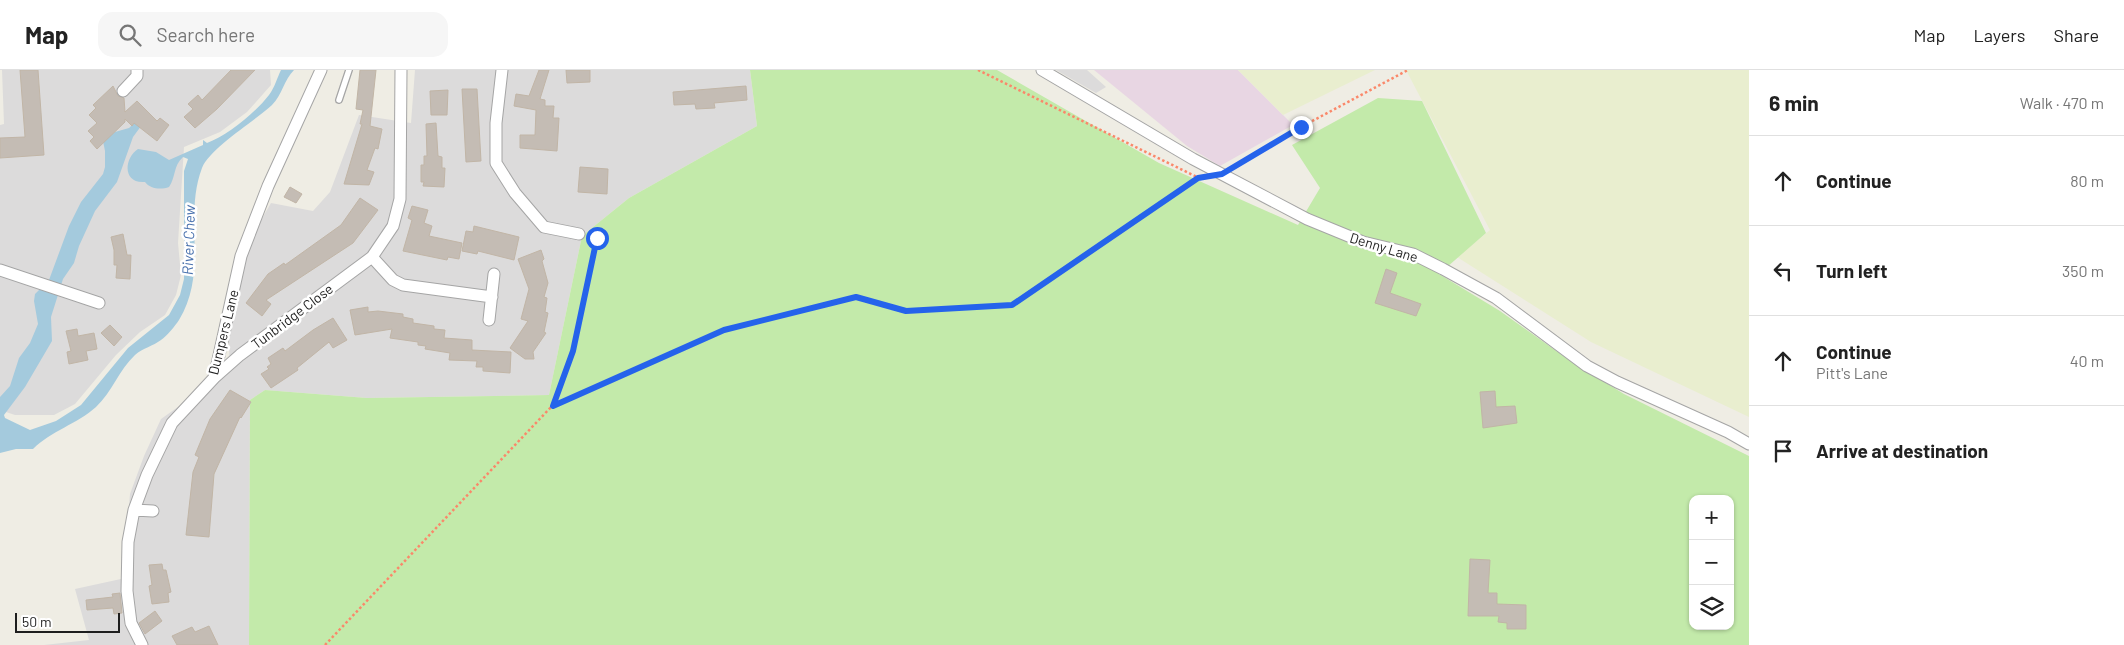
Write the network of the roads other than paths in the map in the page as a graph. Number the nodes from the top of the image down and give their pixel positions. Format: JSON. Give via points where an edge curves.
{"nodes":[{"id":1,"x":137,"y":70,"type":"edge"},
{"id":2,"x":321,"y":70,"type":"edge"},
{"id":3,"x":349,"y":70,"type":"edge"},
{"id":4,"x":402,"y":70,"type":"edge"},
{"id":5,"x":502,"y":70,"type":"edge"},
{"id":6,"x":1042,"y":70,"type":"edge"},
{"id":7,"x":123,"y":91,"type":"dead end"},
{"id":8,"x":339,"y":100,"type":"dead end"},
{"id":9,"x":579,"y":234,"type":"road end"},
{"id":10,"x":372,"y":257,"type":"junction"},
{"id":11,"x":0,"y":270,"type":"edge"},
{"id":12,"x":494,"y":274,"type":"dead end"},
{"id":13,"x":492,"y":297,"type":"junction"},
{"id":14,"x":99,"y":303,"type":"dead end"},
{"id":15,"x":489,"y":320,"type":"dead end"},
{"id":16,"x":214,"y":378,"type":"junction"},
{"id":17,"x":1749,"y":444,"type":"edge"},
{"id":18,"x":134,"y":510,"type":"junction"},
{"id":19,"x":153,"y":511,"type":"dead end"},
{"id":20,"x":142,"y":645,"type":"edge"}],
"edges":[{"from":1,"to":7,"type":"street","via":[[137,76]]},
{"from":2,"to":16,"type":"street","name":"Dumpers Lane","via":[[268,186],[241,256]]},
{"from":3,"to":8,"type":"lane"},
{"from":4,"to":10,"type":"street","name":"Tunbridge Close","via":[[400,199],[393,226]]},
{"from":5,"to":9,"type":"street","via":[[496,123],[496,163],[515,193],[544,227]]},
{"from":6,"to":17,"type":"street","name":"Denny Lane","via":[[1193,159],[1307,219],[1363,242],[1413,254],[1496,298],[1587,366]]},
{"from":10,"to":13,"type":"street","via":[[393,280],[403,285]]},
{"from":10,"to":16,"type":"street","name":"Tunbridge Close"},
{"from":11,"to":14,"type":"street"},
{"from":12,"to":13,"type":"street"},
{"from":13,"to":15,"type":"street"},
{"from":16,"to":18,"type":"street","name":"Dumpers Lane","via":[[172,424]]},
{"from":18,"to":19,"type":"street"},
{"from":18,"to":20,"type":"street","name":"Dumpers Lane","via":[[128,542],[127,590],[131,623]]}]}
